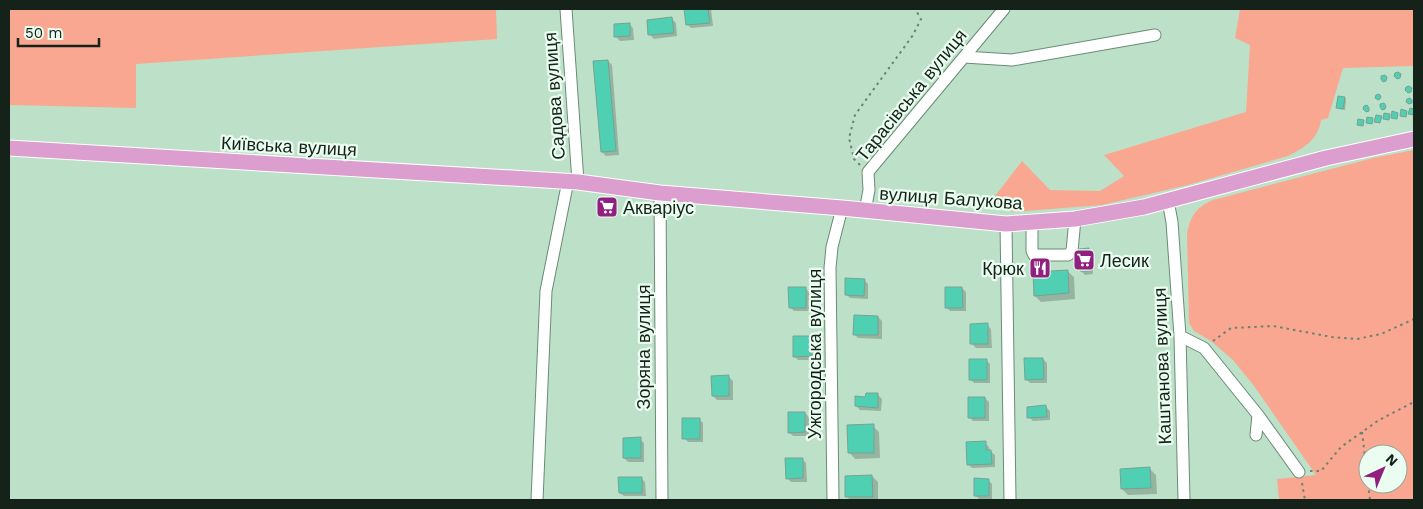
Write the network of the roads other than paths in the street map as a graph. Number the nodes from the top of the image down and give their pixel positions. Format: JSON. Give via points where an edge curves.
{"nodes":[{"id":1,"x":566,"y":9,"type":"edge"},
{"id":2,"x":1004,"y":9,"type":"edge"},
{"id":3,"x":1156,"y":36,"type":"dead end"},
{"id":4,"x":964,"y":57,"type":"junction"},
{"id":5,"x":1414,"y":139,"type":"edge"},
{"id":6,"x":9,"y":148,"type":"edge"},
{"id":7,"x":573,"y":182,"type":"junction"},
{"id":8,"x":660,"y":193,"type":"junction"},
{"id":9,"x":1168,"y":201,"type":"junction"},
{"id":10,"x":842,"y":208,"type":"junction"},
{"id":11,"x":865,"y":211,"type":"junction"},
{"id":12,"x":1074,"y":219,"type":"junction"},
{"id":13,"x":1032,"y":222,"type":"junction"},
{"id":14,"x":1006,"y":224,"type":"junction"},
{"id":15,"x":1180,"y":336,"type":"junction"},
{"id":16,"x":1258,"y":415,"type":"junction"},
{"id":17,"x":1256,"y":435,"type":"dead end"},
{"id":18,"x":1299,"y":472,"type":"road end"},
{"id":19,"x":537,"y":500,"type":"edge"},
{"id":20,"x":662,"y":500,"type":"edge"},
{"id":21,"x":833,"y":500,"type":"edge"},
{"id":22,"x":1010,"y":500,"type":"edge"},
{"id":23,"x":1184,"y":500,"type":"edge"}],
"edges":[{"from":1,"to":7,"type":"street","name":"Садова вулиця"},
{"from":2,"to":4,"type":"street","name":"Тарасівська вулиця"},
{"from":3,"to":4,"type":"street","via":[[1012,60]]},
{"from":4,"to":11,"type":"street","name":"Тарасівська вулиця","via":[[868,172]]},
{"from":5,"to":9,"type":"main road","name":"вулиця Балукова","via":[[1326,158]]},
{"from":6,"to":7,"type":"main road","name":"Київська вулиця"},
{"from":7,"to":8,"type":"main road","name":"вулиця Балукова"},
{"from":7,"to":19,"type":"street","name":"Садова вулиця","via":[[546,291]]},
{"from":8,"to":10,"type":"main road","name":"вулиця Балукова"},
{"from":8,"to":20,"type":"street","name":"Зоряна вулиця"},
{"from":9,"to":12,"type":"main road","name":"вулиця Балукова"},
{"from":9,"to":15,"type":"street","name":"Каштанова вулиця"},
{"from":10,"to":11,"type":"main road","name":"вулиця Балукова"},
{"from":10,"to":21,"type":"street","name":"Ужгородська вулиця","via":[[830,268]]},
{"from":11,"to":14,"type":"main road","name":"вулиця Балукова"},
{"from":12,"to":13,"type":"main road","name":"вулиця Балукова"},
{"from":12,"to":13,"type":"street","via":[[1072,251],[1068,254],[1034,255]]},
{"from":13,"to":14,"type":"main road","name":"вулиця Балукова"},
{"from":14,"to":22,"type":"street"},
{"from":15,"to":16,"type":"street","via":[[1204,348]]},
{"from":15,"to":23,"type":"street","name":"Каштанова вулиця"},
{"from":16,"to":17,"type":"street"},
{"from":16,"to":18,"type":"street"}]}
